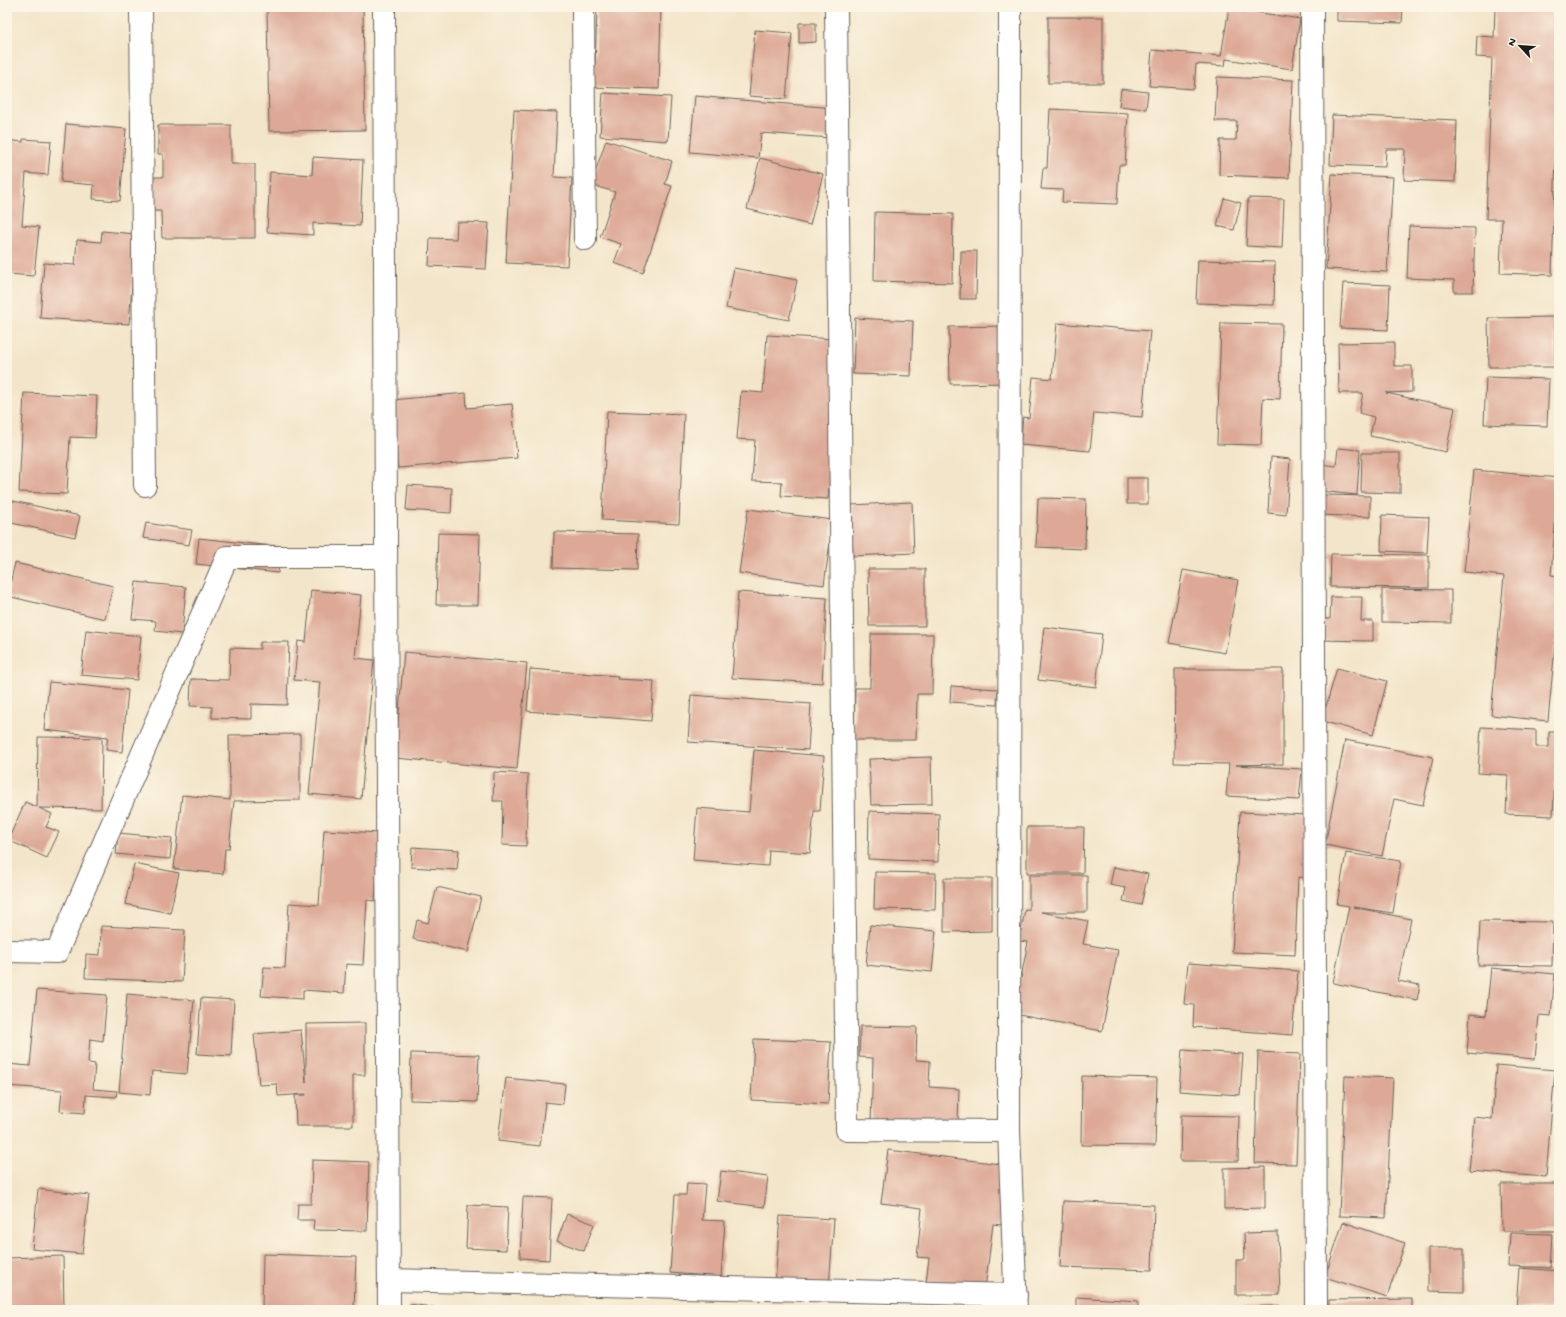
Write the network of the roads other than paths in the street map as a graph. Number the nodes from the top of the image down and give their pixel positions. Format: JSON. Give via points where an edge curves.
{"nodes":[{"id":1,"x":141,"y":7,"type":"edge"},
{"id":2,"x":384,"y":7,"type":"edge"},
{"id":3,"x":583,"y":7,"type":"edge"},
{"id":4,"x":836,"y":7,"type":"edge"},
{"id":5,"x":1010,"y":7,"type":"edge"},
{"id":6,"x":1312,"y":7,"type":"edge"},
{"id":7,"x":585,"y":239,"type":"dead end"},
{"id":8,"x":145,"y":486,"type":"dead end"},
{"id":9,"x":386,"y":557,"type":"junction"},
{"id":10,"x":7,"y":951,"type":"edge"},
{"id":11,"x":1009,"y":1131,"type":"junction"},
{"id":12,"x":389,"y":1280,"type":"junction"},
{"id":13,"x":1016,"y":1303,"type":"edge"},
{"id":14,"x":389,"y":1310,"type":"edge"},
{"id":15,"x":1316,"y":1310,"type":"edge"}],
"edges":[{"from":1,"to":8,"type":"street"},
{"from":2,"to":9,"type":"street"},
{"from":3,"to":7,"type":"street"},
{"from":4,"to":11,"type":"street","via":[[847,1130]]},
{"from":5,"to":11,"type":"street"},
{"from":6,"to":15,"type":"street"},
{"from":9,"to":10,"type":"street","via":[[227,557],[57,952]]},
{"from":9,"to":12,"type":"street"},
{"from":11,"to":13,"type":"street"},
{"from":12,"to":13,"type":"street"},
{"from":12,"to":14,"type":"street"}]}
